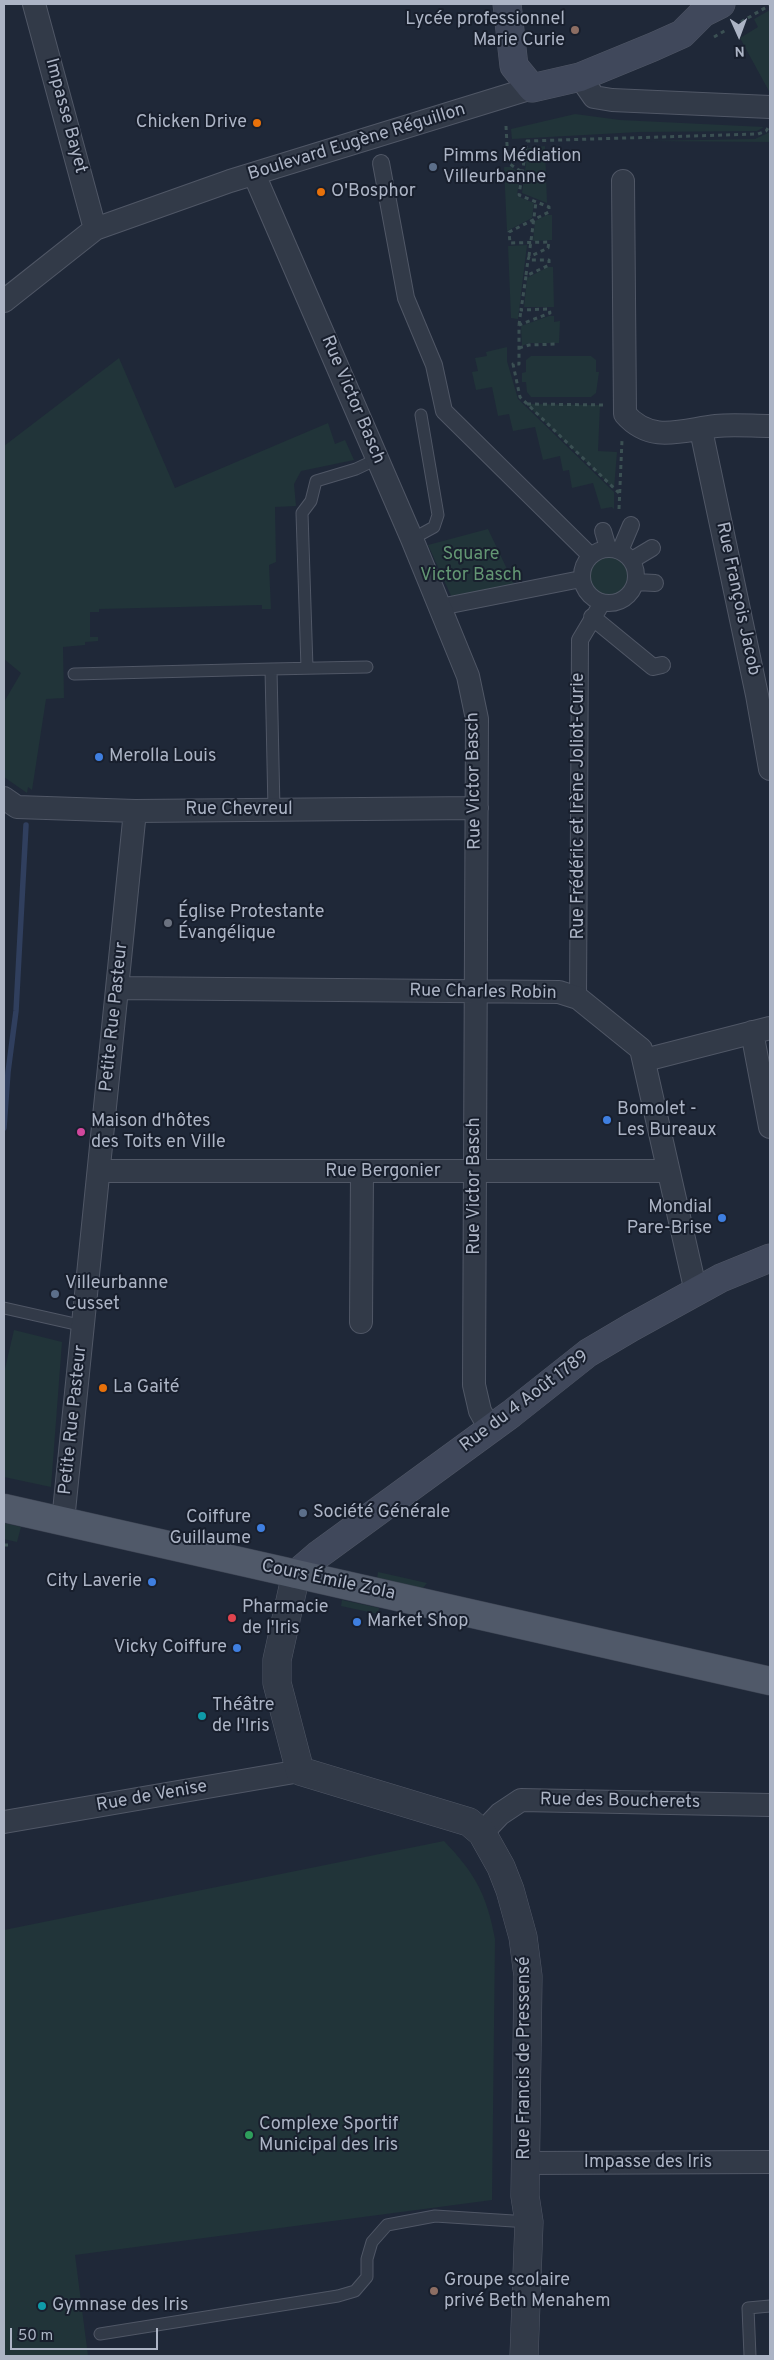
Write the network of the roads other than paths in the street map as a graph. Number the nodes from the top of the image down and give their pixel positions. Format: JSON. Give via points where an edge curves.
{"nodes":[{"id":1,"x":34,"y":4,"type":"edge"},
{"id":2,"x":507,"y":4,"type":"edge"},
{"id":3,"x":721,"y":4,"type":"edge"},
{"id":4,"x":580,"y":76,"type":"junction"},
{"id":5,"x":532,"y":88,"type":"junction"},
{"id":6,"x":770,"y":106,"type":"edge"},
{"id":7,"x":381,"y":163,"type":"dead end"},
{"id":8,"x":254,"y":174,"type":"junction"},
{"id":9,"x":623,"y":181,"type":"dead end"},
{"id":10,"x":95,"y":228,"type":"junction"},
{"id":11,"x":4,"y":301,"type":"edge"},
{"id":12,"x":420,"y":415,"type":"dead end"},
{"id":13,"x":770,"y":426,"type":"edge"},
{"id":14,"x":701,"y":430,"type":"junction"},
{"id":15,"x":377,"y":459,"type":"junction"},
{"id":16,"x":631,"y":525,"type":"dead end"},
{"id":17,"x":604,"y":531,"type":"dead end"},
{"id":18,"x":412,"y":539,"type":"junction"},
{"id":19,"x":652,"y":548,"type":"dead end"},
{"id":20,"x":620,"y":553,"type":"junction"},
{"id":21,"x":590,"y":555,"type":"junction"},
{"id":22,"x":581,"y":579,"type":"junction"},
{"id":23,"x":636,"y":582,"type":"junction"},
{"id":24,"x":655,"y":582,"type":"dead end"},
{"id":25,"x":602,"y":603,"type":"junction"},
{"id":26,"x":440,"y":607,"type":"junction"},
{"id":27,"x":592,"y":617,"type":"junction"},
{"id":28,"x":662,"y":665,"type":"dead end"},
{"id":29,"x":367,"y":667,"type":"dead end"},
{"id":30,"x":307,"y":668,"type":"junction"},
{"id":31,"x":271,"y":669,"type":"junction"},
{"id":32,"x":74,"y":674,"type":"dead end"},
{"id":33,"x":770,"y":769,"type":"edge"},
{"id":34,"x":4,"y":798,"type":"edge"},
{"id":35,"x":477,"y":808,"type":"junction"},
{"id":36,"x":274,"y":810,"type":"junction"},
{"id":37,"x":135,"y":811,"type":"junction"},
{"id":38,"x":118,"y":988,"type":"junction"},
{"id":39,"x":475,"y":992,"type":"junction"},
{"id":40,"x":578,"y":998,"type":"junction"},
{"id":41,"x":761,"y":1030,"type":"edge"},
{"id":42,"x":645,"y":1060,"type":"junction"},
{"id":43,"x":770,"y":1127,"type":"edge"},
{"id":44,"x":99,"y":1171,"type":"junction"},
{"id":45,"x":362,"y":1172,"type":"junction"},
{"id":46,"x":476,"y":1172,"type":"junction"},
{"id":47,"x":667,"y":1172,"type":"junction"},
{"id":48,"x":770,"y":1258,"type":"edge"},
{"id":49,"x":696,"y":1292,"type":"junction"},
{"id":50,"x":4,"y":1308,"type":"edge"},
{"id":51,"x":361,"y":1322,"type":"dead end"},
{"id":52,"x":84,"y":1326,"type":"junction"},
{"id":53,"x":490,"y":1429,"type":"junction"},
{"id":54,"x":4,"y":1508,"type":"edge"},
{"id":55,"x":63,"y":1521,"type":"junction"},
{"id":56,"x":296,"y":1574,"type":"junction"},
{"id":57,"x":770,"y":1681,"type":"edge"},
{"id":58,"x":300,"y":1771,"type":"junction"},
{"id":59,"x":770,"y":1805,"type":"edge"},
{"id":60,"x":4,"y":1822,"type":"edge"},
{"id":61,"x":482,"y":1833,"type":"junction"},
{"id":62,"x":770,"y":2162,"type":"edge"},
{"id":63,"x":526,"y":2163,"type":"junction"},
{"id":64,"x":529,"y":2222,"type":"junction"},
{"id":65,"x":770,"y":2306,"type":"edge"},
{"id":66,"x":100,"y":2334,"type":"dead end"},
{"id":67,"x":524,"y":2356,"type":"edge"},
{"id":68,"x":750,"y":2356,"type":"edge"}],
"edges":[{"from":1,"to":10,"type":"street","name":"Impasse Bayet"},
{"from":2,"to":5,"type":"main road","via":[[514,66]]},
{"from":3,"to":4,"type":"main road","name":"Boulevard Eugène Réguillon","via":[[704,13],[682,34]]},
{"from":4,"to":5,"type":"main road","name":"Boulevard Eugène Réguillon"},
{"from":4,"to":6,"type":"street","via":[[594,97],[612,100]]},
{"from":5,"to":8,"type":"street","name":"Boulevard Eugène Réguillon"},
{"from":7,"to":21,"type":"street","via":[[406,298],[434,365],[444,411]]},
{"from":8,"to":10,"type":"street","name":"Boulevard Eugène Réguillon"},
{"from":8,"to":15,"type":"street","name":"Rue Victor Basch"},
{"from":9,"to":14,"type":"street","via":[[625,406],[642,429],[667,433]]},
{"from":10,"to":11,"type":"street","name":"Boulevard Eugène Réguillon"},
{"from":12,"to":18,"type":"lane","via":[[438,515],[434,527]]},
{"from":13,"to":14,"type":"street","via":[[715,426]]},
{"from":14,"to":33,"type":"street","name":"Rue François Jacob"},
{"from":15,"to":18,"type":"street","name":"Rue Victor Basch"},
{"from":15,"to":30,"type":"lane","via":[[316,481],[311,501],[302,513]]},
{"from":16,"to":20,"type":"street"},
{"from":17,"to":20,"type":"street"},
{"from":18,"to":26,"type":"street","name":"Rue Victor Basch"},
{"from":19,"to":20,"type":"street"},
{"from":20,"to":21,"type":"street","via":[[598,550]]},
{"from":20,"to":23,"type":"street","via":[[636,570]]},
{"from":21,"to":22,"type":"street","via":[[583,566]]},
{"from":22,"to":25,"type":"street","via":[[584,590]]},
{"from":22,"to":26,"type":"street"},
{"from":23,"to":24,"type":"street"},
{"from":23,"to":25,"type":"street","via":[[632,592],[623,600],[613,604]]},
{"from":25,"to":27,"type":"street","name":"Rue Frédéric et Irène Joliot-Curie"},
{"from":26,"to":35,"type":"street","name":"Rue Victor Basch","via":[[468,676],[477,719]]},
{"from":27,"to":28,"type":"street","via":[[653,667]]},
{"from":27,"to":40,"type":"street","name":"Rue Frédéric et Irène Joliot-Curie","via":[[580,640]]},
{"from":29,"to":30,"type":"lane"},
{"from":30,"to":31,"type":"lane"},
{"from":31,"to":32,"type":"lane"},
{"from":31,"to":36,"type":"lane"},
{"from":34,"to":37,"type":"street","name":"Rue Chevreul","via":[[17,807]]},
{"from":35,"to":36,"type":"street","name":"Rue Chevreul"},
{"from":35,"to":39,"type":"street","name":"Rue Victor Basch"},
{"from":36,"to":37,"type":"street","name":"Rue Chevreul"},
{"from":37,"to":38,"type":"street","name":"Petite Rue Pasteur"},
{"from":38,"to":39,"type":"street","name":"Rue Charles Robin"},
{"from":38,"to":44,"type":"street","name":"Petite Rue Pasteur"},
{"from":39,"to":40,"type":"street","name":"Rue Charles Robin","via":[[559,992]]},
{"from":39,"to":46,"type":"street","name":"Rue Victor Basch"},
{"from":40,"to":42,"type":"street","name":"Rue Charles Robin","via":[[641,1048]]},
{"from":41,"to":42,"type":"street"},
{"from":41,"to":43,"type":"street"},
{"from":42,"to":47,"type":"street","name":"Rue Charles Robin"},
{"from":44,"to":45,"type":"street","name":"Rue Bergonier"},
{"from":44,"to":52,"type":"street","name":"Petite Rue Pasteur"},
{"from":45,"to":46,"type":"street","name":"Rue Bergonier"},
{"from":45,"to":51,"type":"street"},
{"from":46,"to":47,"type":"street","name":"Rue Bergonier"},
{"from":46,"to":53,"type":"street","name":"Rue Victor Basch","via":[[474,1385],[480,1411]]},
{"from":47,"to":49,"type":"street","name":"Rue Charles Robin"},
{"from":48,"to":49,"type":"main road","name":"Rue du 4 Août 1789"},
{"from":49,"to":53,"type":"main road","name":"Rue du 4 Août 1789","via":[[588,1353]]},
{"from":50,"to":52,"type":"lane"},
{"from":52,"to":55,"type":"street","name":"Petite Rue Pasteur"},
{"from":53,"to":56,"type":"main road","name":"Rue du 4 Août 1789"},
{"from":54,"to":55,"type":"main road","name":"Cours Émile Zola"},
{"from":55,"to":56,"type":"main road","name":"Cours Émile Zola"},
{"from":56,"to":57,"type":"main road","name":"Cours Émile Zola"},
{"from":56,"to":58,"type":"street","via":[[278,1660],[277,1682]]},
{"from":58,"to":60,"type":"street","name":"Rue de Venise"},
{"from":58,"to":61,"type":"street","name":"Rue Francis de Pressensé","via":[[453,1816],[469,1822]]},
{"from":59,"to":61,"type":"street","name":"Rue des Boucherets","via":[[521,1800],[500,1814]]},
{"from":61,"to":63,"type":"street","name":"Rue Francis de Pressensé","via":[[510,1890],[523,1938],[528,1976]]},
{"from":62,"to":63,"type":"street","name":"Impasse des Iris"},
{"from":63,"to":64,"type":"street","name":"Rue Francis de Pressensé","via":[[525,2196]]},
{"from":64,"to":66,"type":"lane","via":[[435,2216],[387,2224],[372,2242],[367,2259],[367,2277],[355,2291]]},
{"from":64,"to":67,"type":"street","name":"Rue Francis de Pressensé"},
{"from":65,"to":68,"type":"lane","via":[[748,2308]]}]}
